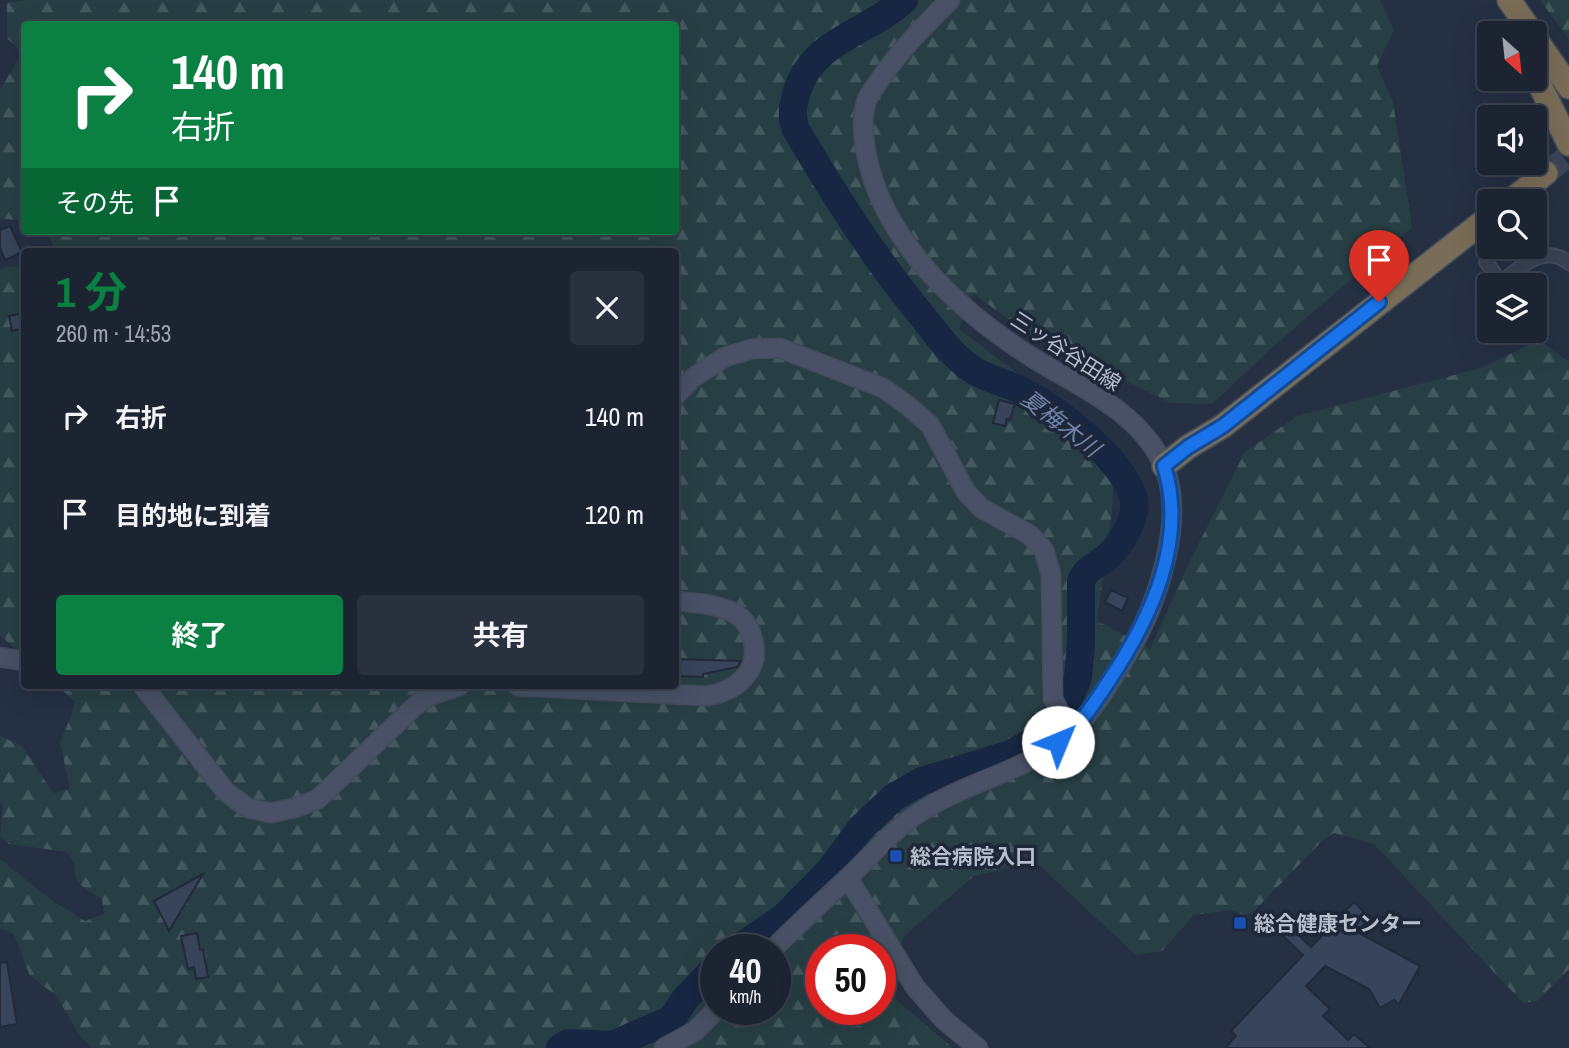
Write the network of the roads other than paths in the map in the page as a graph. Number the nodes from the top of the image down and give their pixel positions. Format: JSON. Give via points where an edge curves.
{"nodes":[{"id":1,"x":950,"y":0,"type":"edge"},
{"id":2,"x":1502,"y":2,"type":"edge"},
{"id":3,"x":1511,"y":21,"type":"edge"},
{"id":4,"x":1520,"y":21,"type":"edge"},
{"id":5,"x":1547,"y":55,"type":"edge"},
{"id":6,"x":1547,"y":79,"type":"edge"},
{"id":7,"x":1569,"y":87,"type":"edge"},
{"id":8,"x":1543,"y":91,"type":"edge"},
{"id":9,"x":1569,"y":113,"type":"edge"},
{"id":10,"x":1569,"y":144,"type":"edge"},
{"id":11,"x":1531,"y":189,"type":"edge"},
{"id":12,"x":1540,"y":189,"type":"edge"},
{"id":13,"x":1477,"y":226,"type":"edge"},
{"id":14,"x":1477,"y":243,"type":"edge"},
{"id":15,"x":1486,"y":262,"type":"dead end"},
{"id":16,"x":1569,"y":263,"type":"edge"},
{"id":17,"x":679,"y":392,"type":"edge"},
{"id":18,"x":1164,"y":466,"type":"junction"},
{"id":19,"x":679,"y":600,"type":"edge"},
{"id":20,"x":0,"y":657,"type":"edge"},
{"id":21,"x":21,"y":660,"type":"edge"},
{"id":22,"x":145,"y":689,"type":"edge"},
{"id":23,"x":450,"y":689,"type":"edge"},
{"id":24,"x":574,"y":689,"type":"edge"},
{"id":25,"x":1069,"y":730,"type":"junction"},
{"id":26,"x":848,"y":878,"type":"junction"},
{"id":27,"x":789,"y":934,"type":"edge"},
{"id":28,"x":701,"y":1025,"type":"edge"},
{"id":29,"x":664,"y":1048,"type":"edge"},
{"id":30,"x":978,"y":1048,"type":"edge"}],
"edges":[{"from":1,"to":18,"type":"street","name":"三ッ谷谷田線","via":[[899,52],[867,99],[863,121],[871,179],[902,236],[957,301],[992,331],[1096,393],[1140,431]]},
{"from":2,"to":3,"type":"highway"},
{"from":2,"to":4,"type":"highway"},
{"from":5,"to":7,"type":"highway"},
{"from":6,"to":9,"type":"highway"},
{"from":8,"to":10,"type":"highway"},
{"from":11,"to":12,"type":"highway","via":[[1550,178]]},
{"from":13,"to":18,"type":"highway","via":[[1223,426]]},
{"from":14,"to":18,"type":"highway","via":[[1233,436],[1195,461]]},
{"from":15,"to":16,"type":"street","via":[[1501,282],[1529,260],[1542,256],[1555,255]]},
{"from":17,"to":25,"type":"street","via":[[725,357],[752,349],[780,348],[883,388],[908,405],[930,425],[966,492],[981,508],[1030,536],[1044,550],[1051,575],[1053,699]]},
{"from":18,"to":25,"type":"street","name":"三ッ谷谷田線","via":[[1171,516],[1157,594],[1131,648],[1096,701]]},
{"from":19,"to":24,"type":"street","via":[[735,614],[750,629],[754,643],[747,676],[730,690],[706,696]]},
{"from":20,"to":21,"type":"street"},
{"from":22,"to":23,"type":"street","via":[[226,792],[248,808],[271,813],[318,799],[415,706]]},
{"from":25,"to":26,"type":"street","name":"三ッ谷谷田線","via":[[1046,751],[920,812]]},
{"from":26,"to":27,"type":"street","name":"三ッ谷谷田線"},
{"from":26,"to":30,"type":"street","via":[[915,987],[944,1020]]},
{"from":28,"to":29,"type":"street"}]}
